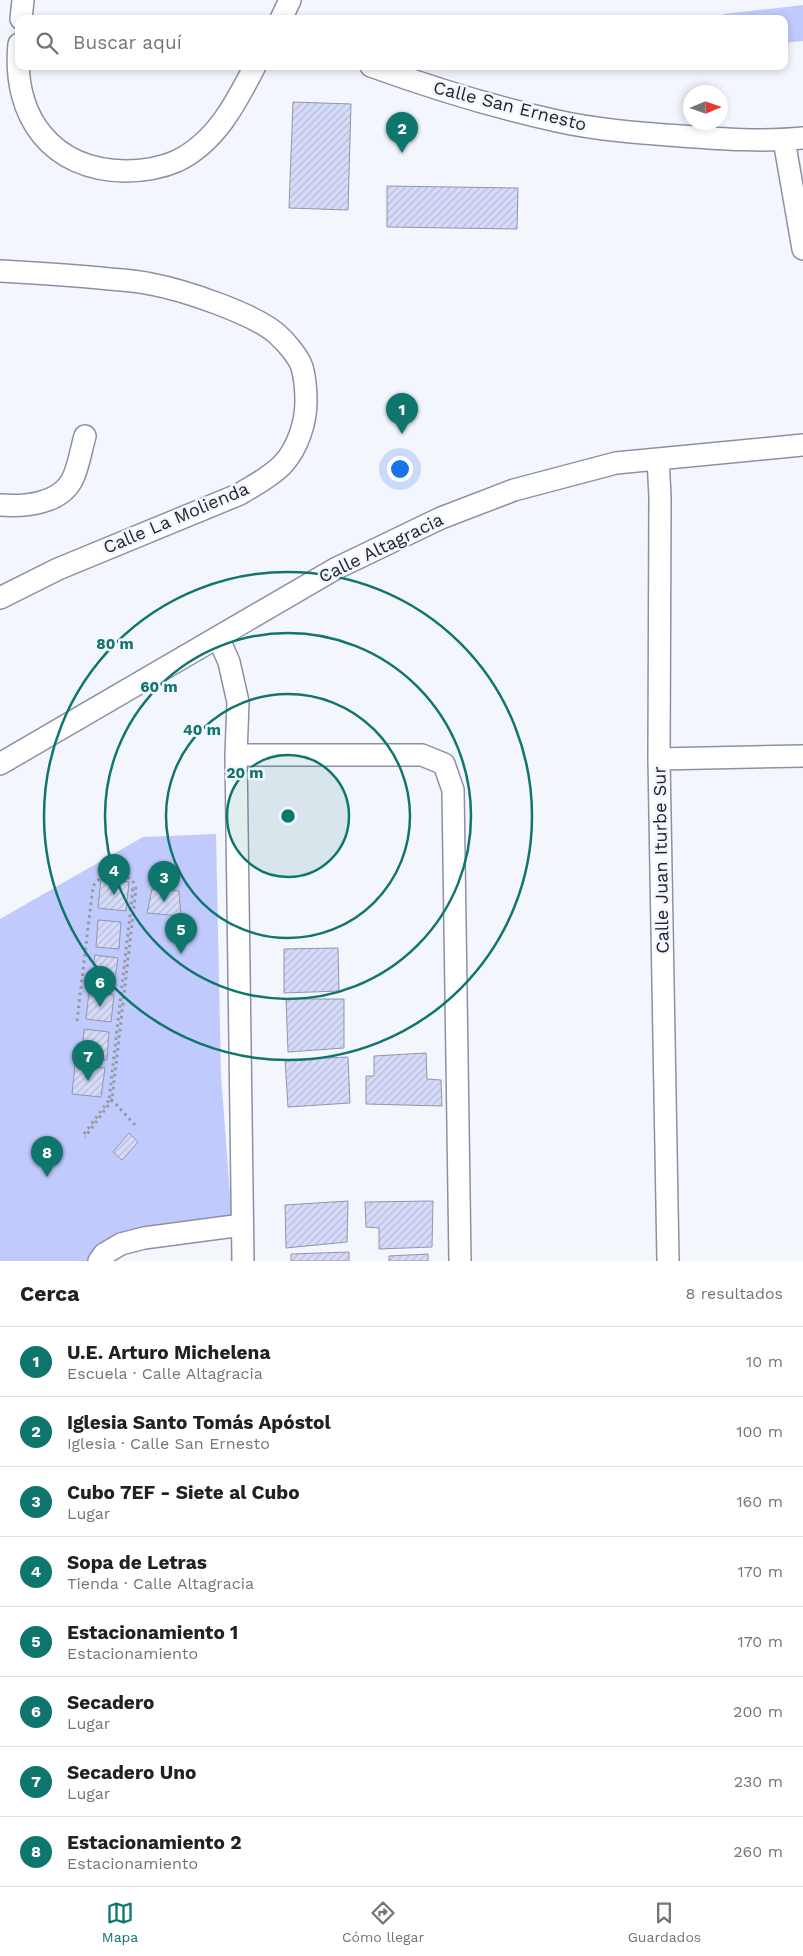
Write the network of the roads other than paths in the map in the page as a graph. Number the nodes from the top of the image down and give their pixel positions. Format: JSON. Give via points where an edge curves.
{"nodes":[{"id":1,"x":23,"y":0,"type":"edge"},
{"id":2,"x":290,"y":0,"type":"edge"},
{"id":3,"x":21,"y":15,"type":"edge"},
{"id":4,"x":283,"y":15,"type":"edge"},
{"id":5,"x":18,"y":70,"type":"edge"},
{"id":6,"x":253,"y":70,"type":"edge"},
{"id":7,"x":381,"y":70,"type":"edge"},
{"id":8,"x":794,"y":139,"type":"edge"},
{"id":9,"x":803,"y":249,"type":"edge"},
{"id":10,"x":0,"y":270,"type":"edge"},
{"id":11,"x":85,"y":436,"type":"dead end"},
{"id":12,"x":803,"y":446,"type":"edge"},
{"id":13,"x":658,"y":459,"type":"junction"},
{"id":14,"x":0,"y":505,"type":"edge"},
{"id":15,"x":0,"y":598,"type":"edge"},
{"id":16,"x":218,"y":638,"type":"junction"},
{"id":17,"x":236,"y":755,"type":"junction"},
{"id":18,"x":803,"y":756,"type":"edge"},
{"id":19,"x":659,"y":759,"type":"junction"},
{"id":20,"x":0,"y":764,"type":"edge"},
{"id":21,"x":242,"y":1225,"type":"junction"},
{"id":22,"x":99,"y":1261,"type":"edge"},
{"id":23,"x":243,"y":1261,"type":"edge"},
{"id":24,"x":460,"y":1261,"type":"edge"},
{"id":25,"x":668,"y":1261,"type":"edge"}],
"edges":[{"from":1,"to":3,"type":"street"},
{"from":2,"to":4,"type":"street"},
{"from":5,"to":6,"type":"street","via":[[22,99],[42,136],[69,159],[103,170],[140,171],[177,161],[206,141],[234,107]]},
{"from":7,"to":8,"type":"street","name":"Calle San Ernesto","via":[[443,92],[558,122],[720,139]]},
{"from":8,"to":9,"type":"street"},
{"from":10,"to":15,"type":"street","name":"Calle La Molienda","via":[[151,284],[253,318],[277,334],[302,366],[306,402],[304,425],[296,443],[284,463],[266,478],[240,494],[58,569]]},
{"from":11,"to":14,"type":"street","via":[[72,480],[58,497],[15,506]]},
{"from":12,"to":13,"type":"street","name":"Calle Altagracia"},
{"from":13,"to":16,"type":"street","name":"Calle Altagracia","via":[[616,464],[558,478],[514,490],[441,518],[335,569]]},
{"from":13,"to":19,"type":"street","name":"Calle Juan Iturbe Sur"},
{"from":16,"to":17,"type":"street","via":[[229,662],[238,702]]},
{"from":16,"to":20,"type":"street","name":"Calle Altagracia"},
{"from":17,"to":21,"type":"street"},
{"from":17,"to":24,"type":"street","via":[[422,755],[444,764],[453,790]]},
{"from":18,"to":19,"type":"street"},
{"from":19,"to":25,"type":"street","name":"Calle Juan Iturbe Sur"},
{"from":21,"to":22,"type":"street","via":[[136,1240],[121,1244]]},
{"from":21,"to":23,"type":"street"}]}
